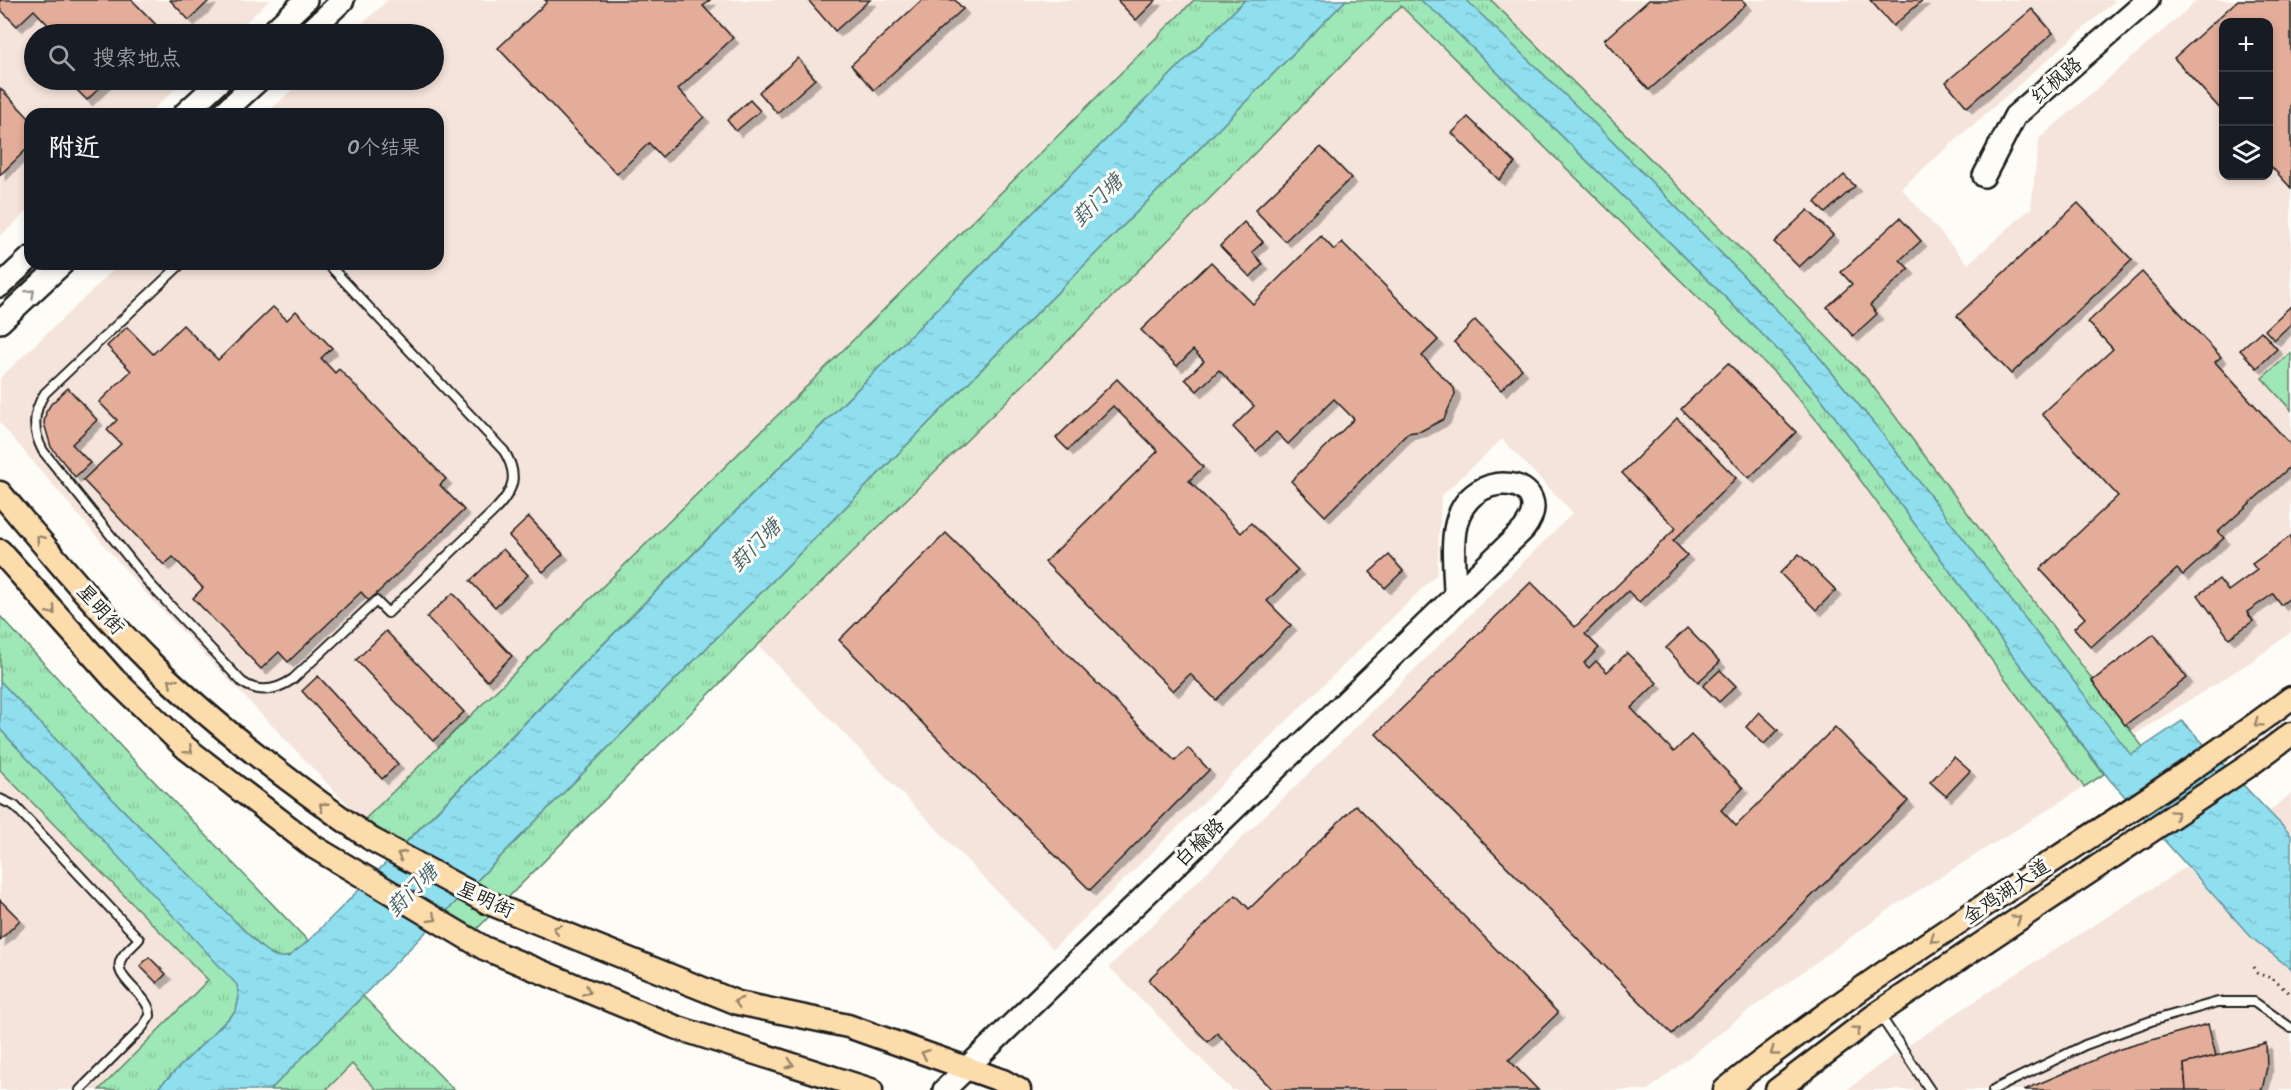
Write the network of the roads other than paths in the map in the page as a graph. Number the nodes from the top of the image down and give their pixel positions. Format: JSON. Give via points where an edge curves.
{"nodes":[{"id":1,"x":306,"y":0,"type":"edge"},
{"id":2,"x":344,"y":0,"type":"edge"},
{"id":3,"x":2148,"y":0,"type":"edge"},
{"id":4,"x":281,"y":24,"type":"edge"},
{"id":5,"x":318,"y":24,"type":"edge"},
{"id":6,"x":210,"y":90,"type":"edge"},
{"id":7,"x":248,"y":90,"type":"edge"},
{"id":8,"x":191,"y":108,"type":"edge"},
{"id":9,"x":229,"y":108,"type":"edge"},
{"id":10,"x":1984,"y":176,"type":"dead end"},
{"id":11,"x":24,"y":264,"type":"edge"},
{"id":12,"x":56,"y":270,"type":"edge"},
{"id":13,"x":175,"y":270,"type":"edge"},
{"id":14,"x":334,"y":270,"type":"edge"},
{"id":15,"x":0,"y":286,"type":"edge"},
{"id":16,"x":0,"y":322,"type":"edge"},
{"id":17,"x":0,"y":493,"type":"edge"},
{"id":18,"x":0,"y":551,"type":"edge"},
{"id":19,"x":1455,"y":595,"type":"junction"},
{"id":20,"x":2291,"y":698,"type":"edge"},
{"id":21,"x":2291,"y":734,"type":"edge"},
{"id":22,"x":1,"y":802,"type":"edge"},
{"id":23,"x":1878,"y":1013,"type":"junction"},
{"id":24,"x":2291,"y":1028,"type":"edge"},
{"id":25,"x":966,"y":1068,"type":"junction"},
{"id":26,"x":80,"y":1090,"type":"edge"},
{"id":27,"x":871,"y":1090,"type":"edge"},
{"id":28,"x":944,"y":1090,"type":"edge"},
{"id":29,"x":1019,"y":1090,"type":"edge"},
{"id":30,"x":1725,"y":1090,"type":"edge"},
{"id":31,"x":1777,"y":1090,"type":"edge"},
{"id":32,"x":1930,"y":1090,"type":"edge"},
{"id":33,"x":1993,"y":1090,"type":"edge"}],
"edges":[{"from":1,"to":4,"type":"street"},
{"from":2,"to":5,"type":"street"},
{"from":3,"to":10,"type":"street","name":"红枫路","via":[[2015,116]]},
{"from":6,"to":8,"type":"street"},
{"from":7,"to":9,"type":"street"},
{"from":11,"to":15,"type":"street"},
{"from":16,"to":12,"type":"street","one_way":true},
{"from":13,"to":14,"type":"lane","via":[[45,393],[36,414],[36,434],[43,451],[149,583],[242,682],[251,688],[268,689],[299,674],[376,601],[388,613],[496,509],[508,495],[513,478],[511,463],[504,452]]},
{"from":25,"to":17,"type":"main road","name":"星明街","one_way":true,"bridge":true,"via":[[848,1026],[738,1003],[489,903],[371,839],[217,723],[154,666]]},
{"from":18,"to":27,"type":"main road","name":"星明街","one_way":true,"via":[[114,679],[186,748],[314,847],[484,948],[675,1027]]},
{"from":19,"to":19,"type":"street","name":"白榆路","via":[[1530,521],[1533,504],[1524,489],[1508,483],[1489,484],[1464,506],[1455,526]]},
{"from":19,"to":25,"type":"street","name":"白榆路"},
{"from":20,"to":30,"type":"main road","name":"金鸡湖大道","one_way":true,"via":[[2224,748],[1860,989]]},
{"from":23,"to":21,"type":"main road","name":"金鸡湖大道","one_way":true},
{"from":22,"to":26,"type":"lane","via":[[15,806],[139,939],[123,956],[119,968],[148,1004],[150,1016]]},
{"from":31,"to":23,"type":"main road","name":"金鸡湖大道","one_way":true},
{"from":23,"to":32,"type":"lane"},
{"from":24,"to":33,"type":"lane","via":[[2254,1002],[2218,1002],[2085,1045]]},
{"from":25,"to":28,"type":"street","name":"白榆路"},
{"from":25,"to":29,"type":"main road","name":"星明街"}]}
